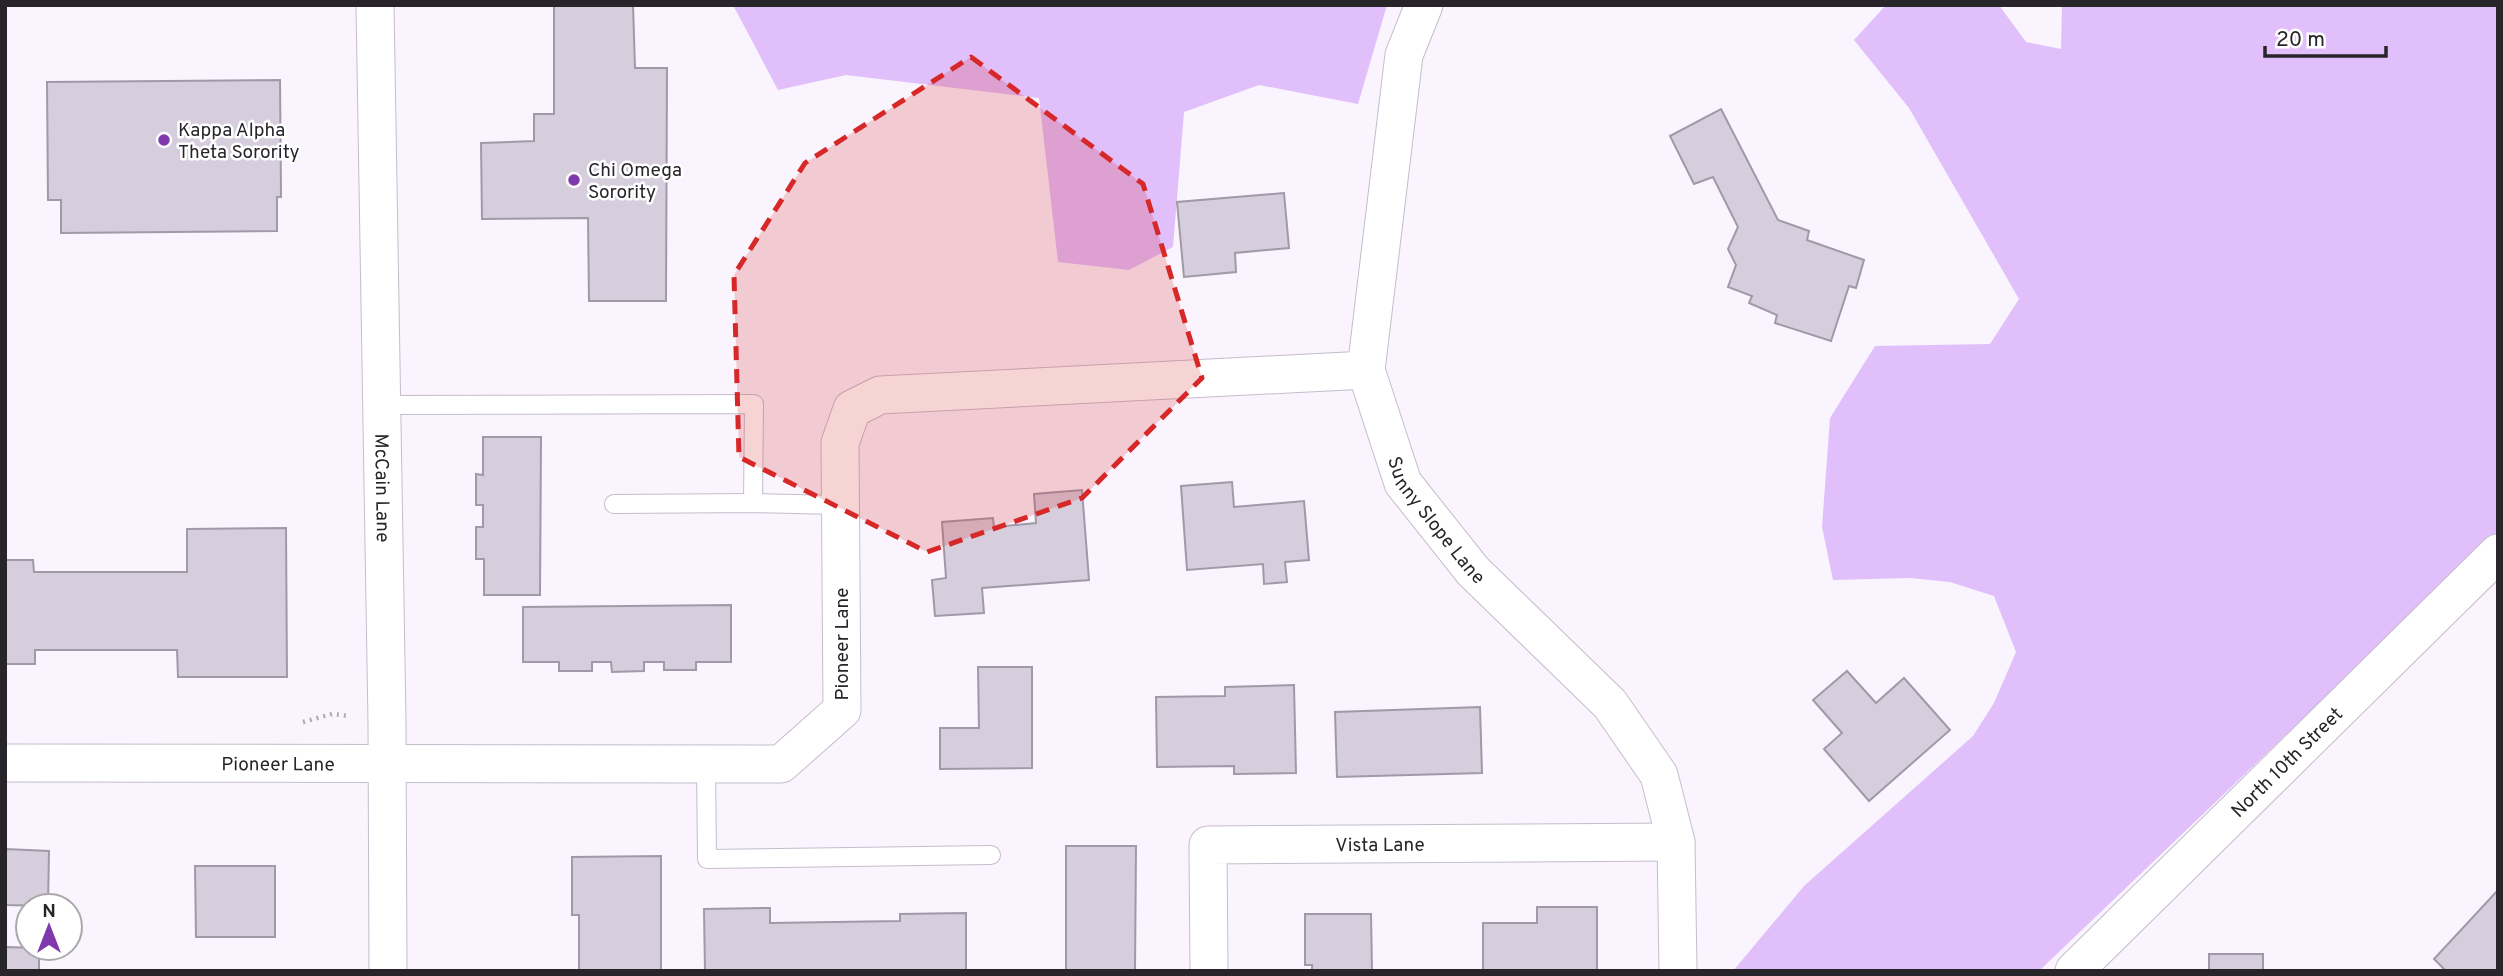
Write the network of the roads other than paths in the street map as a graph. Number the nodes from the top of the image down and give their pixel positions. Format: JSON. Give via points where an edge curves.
{"nodes":[{"id":1,"x":374,"y":5,"type":"edge"},
{"id":2,"x":1424,"y":5,"type":"edge"},
{"id":3,"x":1366,"y":370,"type":"junction"},
{"id":4,"x":381,"y":405,"type":"junction"},
{"id":5,"x":753,"y":503,"type":"junction"},
{"id":6,"x":614,"y":504,"type":"dead end"},
{"id":7,"x":840,"y":505,"type":"junction"},
{"id":8,"x":2498,"y":553,"type":"edge"},
{"id":9,"x":5,"y":763,"type":"edge"},
{"id":10,"x":706,"y":764,"type":"junction"},
{"id":11,"x":387,"y":765,"type":"junction"},
{"id":12,"x":1676,"y":842,"type":"junction"},
{"id":13,"x":991,"y":855,"type":"dead end"},
{"id":14,"x":388,"y":971,"type":"edge"},
{"id":15,"x":1209,"y":971,"type":"edge"},
{"id":16,"x":1678,"y":971,"type":"edge"},
{"id":17,"x":2074,"y":971,"type":"edge"}],
"edges":[{"from":1,"to":4,"type":"street","name":"McCain Lane"},
{"from":2,"to":3,"type":"street","name":"Sunny Slope Lane","via":[[1404,55]]},
{"from":3,"to":7,"type":"street","name":"Pioneer Lane","via":[[880,395],[852,409],[840,443]]},
{"from":3,"to":12,"type":"street","name":"Sunny Slope Lane","via":[[1403,483],[1473,571],[1611,704],[1659,775]]},
{"from":4,"to":5,"type":"lane","via":[[754,404]]},
{"from":4,"to":11,"type":"street","name":"McCain Lane"},
{"from":5,"to":6,"type":"lane"},
{"from":5,"to":7,"type":"lane"},
{"from":7,"to":10,"type":"street","name":"Pioneer Lane","via":[[842,710],[781,764]]},
{"from":8,"to":17,"type":"street","name":"North 10th Street"},
{"from":9,"to":11,"type":"street","name":"Pioneer Lane"},
{"from":10,"to":11,"type":"street","name":"Pioneer Lane"},
{"from":10,"to":13,"type":"lane","via":[[707,859]]},
{"from":11,"to":14,"type":"street","name":"McCain Lane"},
{"from":12,"to":15,"type":"street","name":"Vista Lane","via":[[1208,845]]},
{"from":12,"to":16,"type":"street","name":"Sunny Slope Lane"}]}
